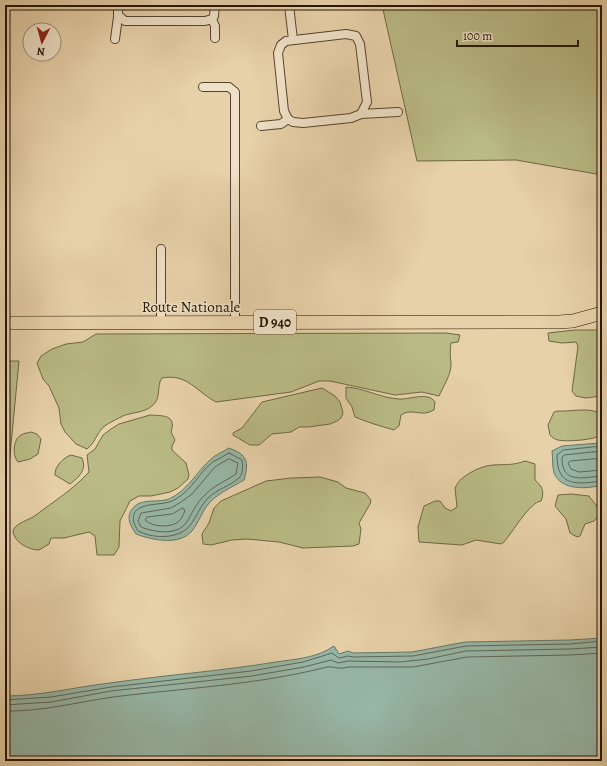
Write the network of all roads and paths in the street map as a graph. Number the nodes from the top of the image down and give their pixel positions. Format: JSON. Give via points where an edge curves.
{"nodes":[{"id":1,"x":118,"y":5,"type":"edge"},
{"id":2,"x":215,"y":5,"type":"edge"},
{"id":3,"x":289,"y":5,"type":"edge"},
{"id":4,"x":118,"y":17,"type":"junction"},
{"id":5,"x":212,"y":19,"type":"junction"},
{"id":6,"x":216,"y":38,"type":"dead end"},
{"id":7,"x":115,"y":39,"type":"dead end"},
{"id":8,"x":293,"y":40,"type":"junction"},
{"id":9,"x":203,"y":87,"type":"dead end"},
{"id":10,"x":398,"y":112,"type":"dead end"},
{"id":11,"x":361,"y":114,"type":"junction"},
{"id":12,"x":288,"y":119,"type":"junction"},
{"id":13,"x":261,"y":126,"type":"dead end"},
{"id":14,"x":161,"y":249,"type":"dead end"},
{"id":15,"x":602,"y":306,"type":"edge"},
{"id":16,"x":602,"y":313,"type":"edge"},
{"id":17,"x":546,"y":321,"type":"junction"},
{"id":18,"x":235,"y":322,"type":"junction"},
{"id":19,"x":5,"y":323,"type":"edge"},
{"id":20,"x":161,"y":323,"type":"junction"}],
"edges":[{"from":1,"to":4,"type":"street"},
{"from":2,"to":5,"type":"street"},
{"from":3,"to":8,"type":"street"},
{"from":4,"to":5,"type":"street","via":[[128,21]]},
{"from":4,"to":7,"type":"street"},
{"from":5,"to":6,"type":"street"},
{"from":8,"to":11,"type":"street","via":[[346,34],[358,39],[367,102]]},
{"from":8,"to":12,"type":"street","via":[[283,43],[278,53],[284,111]]},
{"from":9,"to":18,"type":"street","via":[[229,88],[235,92]]},
{"from":10,"to":11,"type":"street"},
{"from":11,"to":12,"type":"street","via":[[356,117],[303,123]]},
{"from":12,"to":13,"type":"street","via":[[281,124]]},
{"from":14,"to":20,"type":"street"},
{"from":15,"to":17,"type":"main road","number":"D 940","via":[[574,316]]},
{"from":16,"to":17,"type":"main road","number":"D 940","via":[[568,321]]},
{"from":17,"to":18,"type":"main road","name":"Route Nationale","number":"D 940"},
{"from":18,"to":20,"type":"main road","name":"Route Nationale","number":"D 940"},
{"from":19,"to":20,"type":"main road","name":"Route Nationale","number":"D 940"}]}
